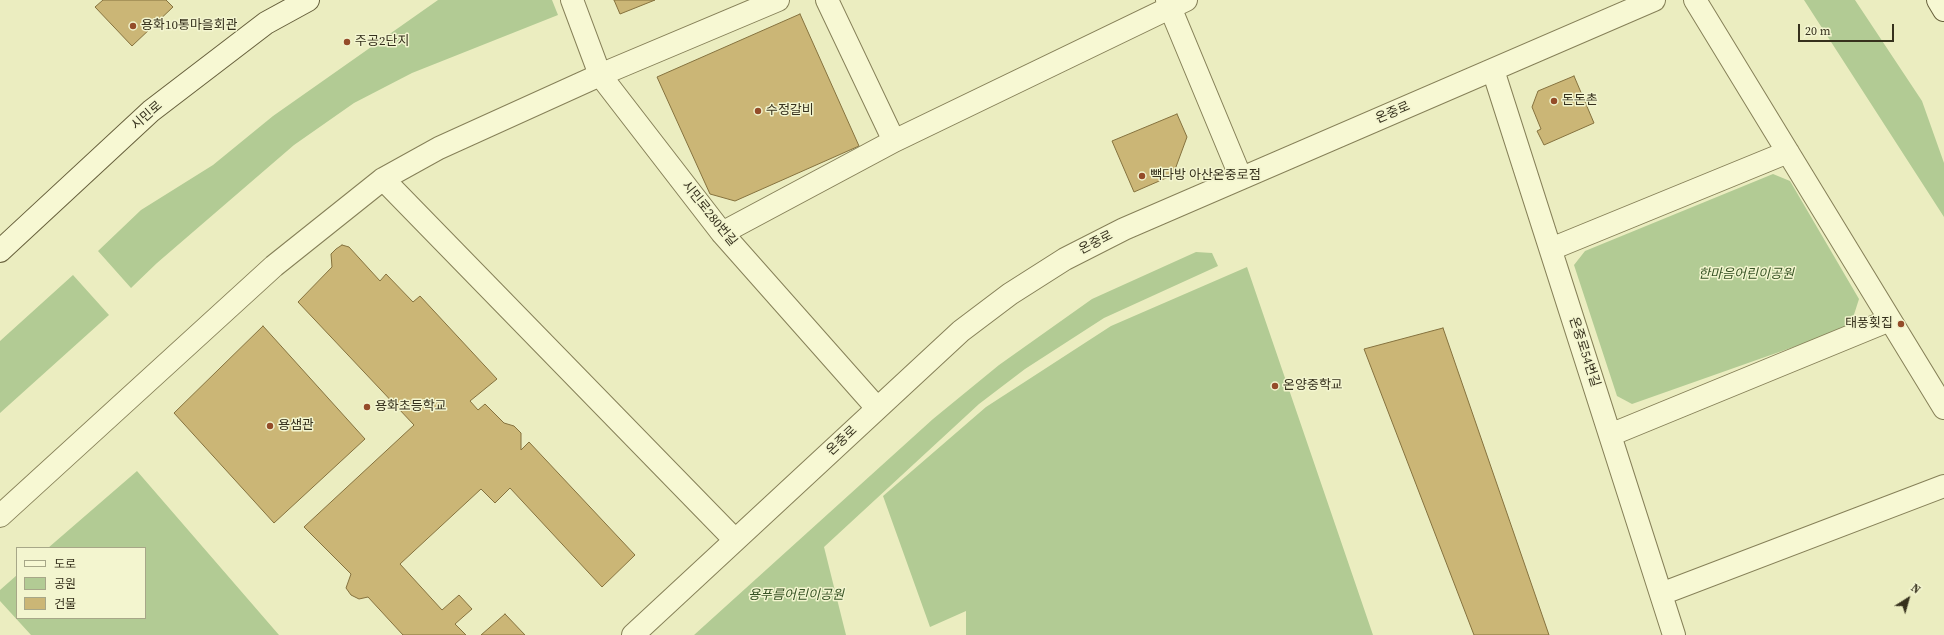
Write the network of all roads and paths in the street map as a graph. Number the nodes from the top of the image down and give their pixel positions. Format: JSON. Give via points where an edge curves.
{"nodes":[{"id":1,"x":308,"y":0,"type":"edge"},
{"id":2,"x":572,"y":0,"type":"edge"},
{"id":3,"x":778,"y":0,"type":"edge"},
{"id":4,"x":827,"y":0,"type":"edge"},
{"id":5,"x":1654,"y":0,"type":"edge"},
{"id":6,"x":1695,"y":0,"type":"edge"},
{"id":7,"x":1938,"y":0,"type":"edge"},
{"id":8,"x":1175,"y":2,"type":"edge"},
{"id":9,"x":1944,"y":10,"type":"edge"},
{"id":10,"x":1493,"y":70,"type":"junction"},
{"id":11,"x":600,"y":75,"type":"junction"},
{"id":12,"x":894,"y":140,"type":"junction"},
{"id":13,"x":1788,"y":152,"type":"junction"},
{"id":14,"x":1241,"y":178,"type":"junction"},
{"id":15,"x":382,"y":179,"type":"junction"},
{"id":16,"x":722,"y":233,"type":"junction"},
{"id":17,"x":1550,"y":250,"type":"junction"},
{"id":18,"x":0,"y":251,"type":"edge"},
{"id":19,"x":1890,"y":320,"type":"junction"},
{"id":20,"x":877,"y":408,"type":"junction"},
{"id":21,"x":1944,"y":408,"type":"edge"},
{"id":22,"x":1610,"y":435,"type":"junction"},
{"id":23,"x":1944,"y":486,"type":"edge"},
{"id":24,"x":0,"y":516,"type":"edge"},
{"id":25,"x":735,"y":540,"type":"junction"},
{"id":26,"x":1661,"y":594,"type":"junction"},
{"id":27,"x":633,"y":635,"type":"edge"},
{"id":28,"x":1674,"y":635,"type":"edge"}],
"edges":[{"from":1,"to":18,"type":"street","name":"시민로","via":[[266,23],[151,111]]},
{"from":2,"to":11,"type":"street","name":"시민로280번길"},
{"from":3,"to":11,"type":"street"},
{"from":4,"to":12,"type":"street"},
{"from":5,"to":10,"type":"street","name":"온중로"},
{"from":6,"to":13,"type":"street"},
{"from":7,"to":9,"type":"street"},
{"from":8,"to":12,"type":"street"},
{"from":8,"to":14,"type":"street"},
{"from":10,"to":14,"type":"street","name":"온중로"},
{"from":10,"to":17,"type":"street","name":"온중로54번길"},
{"from":11,"to":15,"type":"street","via":[[439,148]]},
{"from":11,"to":16,"type":"street","name":"시민로280번길"},
{"from":12,"to":16,"type":"street"},
{"from":13,"to":17,"type":"street"},
{"from":13,"to":19,"type":"street"},
{"from":14,"to":20,"type":"street","name":"온중로","via":[[1124,229],[1065,259],[1010,294],[961,331]]},
{"from":15,"to":24,"type":"street","via":[[274,266]]},
{"from":15,"to":25,"type":"street"},
{"from":16,"to":20,"type":"street","name":"시민로280번길"},
{"from":17,"to":22,"type":"street","name":"온중로54번길"},
{"from":19,"to":21,"type":"street"},
{"from":19,"to":22,"type":"street"},
{"from":20,"to":25,"type":"street","name":"온중로"},
{"from":22,"to":26,"type":"street","name":"온중로54번길"},
{"from":23,"to":26,"type":"street"},
{"from":25,"to":27,"type":"street","name":"온중로"},
{"from":26,"to":28,"type":"street","name":"온중로54번길"}]}
